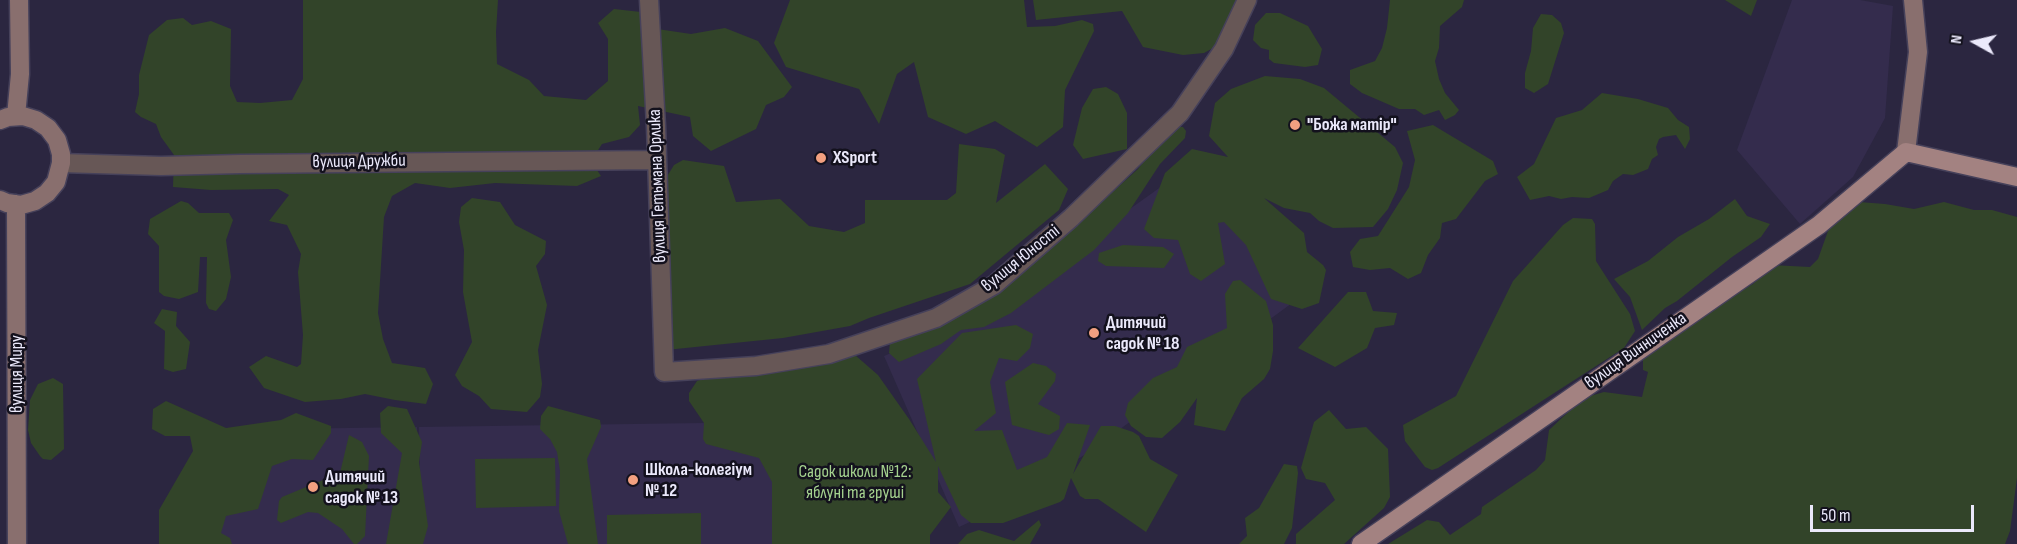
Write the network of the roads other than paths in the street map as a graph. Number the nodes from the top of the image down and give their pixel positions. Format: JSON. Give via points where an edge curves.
{"nodes":[{"id":1,"x":19,"y":0,"type":"edge"},
{"id":2,"x":649,"y":0,"type":"edge"},
{"id":3,"x":1247,"y":0,"type":"edge"},
{"id":4,"x":1913,"y":0,"type":"edge"},
{"id":5,"x":8,"y":118,"type":"edge"},
{"id":6,"x":1906,"y":152,"type":"junction"},
{"id":7,"x":657,"y":160,"type":"junction"},
{"id":8,"x":61,"y":163,"type":"junction"},
{"id":9,"x":2017,"y":177,"type":"edge"},
{"id":10,"x":8,"y":202,"type":"edge"},
{"id":11,"x":664,"y":372,"type":"joint"},
{"id":12,"x":17,"y":544,"type":"edge"},
{"id":13,"x":1362,"y":544,"type":"edge"}],
"edges":[{"from":1,"to":5,"type":"main road","via":[[20,74]]},
{"from":2,"to":7,"type":"street","name":"вулиця Гетьмана Орлика"},
{"from":3,"to":11,"type":"street","name":"вулиця Юності","via":[[1224,50],[1180,113],[1071,218],[994,285],[936,318],[829,354],[756,366]]},
{"from":4,"to":6,"type":"main road","via":[[1918,52]]},
{"from":5,"to":8,"type":"main road","via":[[36,120],[48,128],[57,140]]},
{"from":6,"to":9,"type":"main road"},
{"from":6,"to":13,"type":"main road","name":"вулиця Винниченка","via":[[1819,225]]},
{"from":7,"to":8,"type":"street","name":"вулиця Дружби","via":[[160,166]]},
{"from":7,"to":11,"type":"street","name":"вулиця Гетьмана Орлика"},
{"from":8,"to":10,"type":"main road","name":"вулиця Миру","via":[[56,182],[47,193],[35,201]]},
{"from":10,"to":12,"type":"main road","name":"вулиця Миру"}]}
